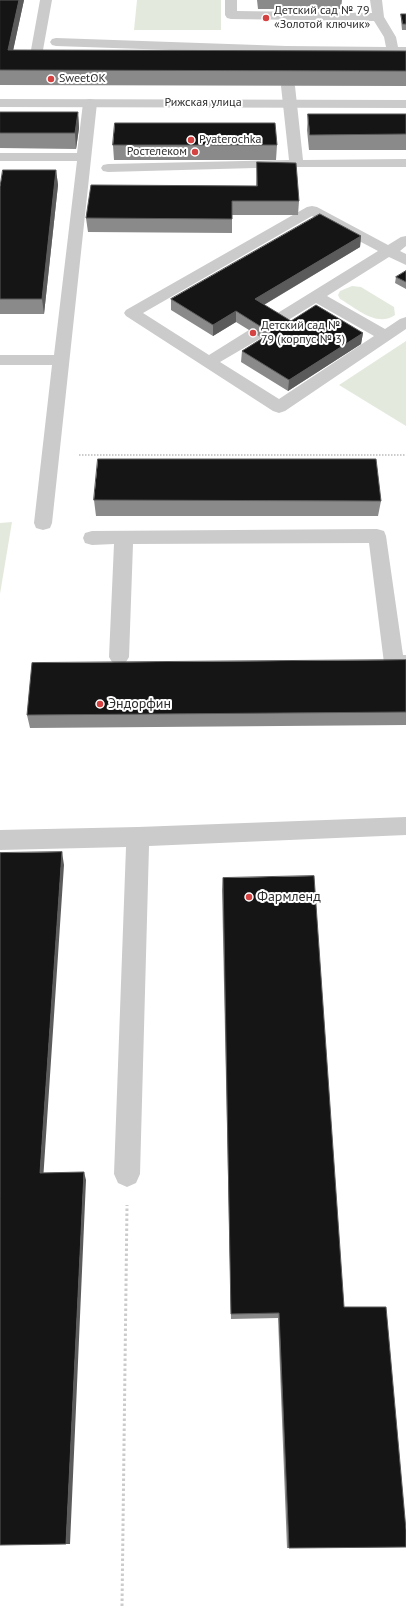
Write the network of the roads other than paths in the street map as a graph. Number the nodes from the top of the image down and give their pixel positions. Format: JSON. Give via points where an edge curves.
{"nodes":[{"id":1,"x":46,"y":0,"type":"edge"},
{"id":2,"x":231,"y":0,"type":"edge"},
{"id":3,"x":376,"y":0,"type":"edge"},
{"id":4,"x":378,"y":17,"type":"junction"},
{"id":5,"x":56,"y":42,"type":"dead end"},
{"id":6,"x":400,"y":51,"type":"edge"},
{"id":7,"x":35,"y":61,"type":"edge"},
{"id":8,"x":288,"y":86,"type":"edge"},
{"id":9,"x":0,"y":103,"type":"edge"},
{"id":10,"x":90,"y":103,"type":"junction"},
{"id":11,"x":290,"y":104,"type":"junction"},
{"id":12,"x":406,"y":104,"type":"edge"},
{"id":13,"x":0,"y":157,"type":"edge"},
{"id":14,"x":84,"y":157,"type":"junction"},
{"id":15,"x":406,"y":163,"type":"edge"},
{"id":16,"x":296,"y":164,"type":"junction"},
{"id":17,"x":108,"y":168,"type":"dead end"},
{"id":18,"x":406,"y":240,"type":"edge"},
{"id":19,"x":389,"y":251,"type":"junction"},
{"id":20,"x":406,"y":260,"type":"edge"},
{"id":21,"x":316,"y":296,"type":"junction"},
{"id":22,"x":274,"y":322,"type":"edge"},
{"id":23,"x":406,"y":322,"type":"edge"},
{"id":24,"x":255,"y":334,"type":"edge"},
{"id":25,"x":386,"y":336,"type":"junction"},
{"id":26,"x":0,"y":360,"type":"edge"},
{"id":27,"x":61,"y":360,"type":"junction"},
{"id":28,"x":208,"y":362,"type":"junction"},
{"id":29,"x":43,"y":523,"type":"dead end"},
{"id":30,"x":92,"y":538,"type":"dead end"},
{"id":31,"x":124,"y":538,"type":"junction"},
{"id":32,"x":119,"y":657,"type":"dead end"},
{"id":33,"x":406,"y":663,"type":"edge"},
{"id":34,"x":406,"y":826,"type":"edge"},
{"id":35,"x":138,"y":836,"type":"junction"},
{"id":36,"x":0,"y":840,"type":"edge"},
{"id":37,"x":127,"y":1174,"type":"road end"}],
"edges":[{"from":1,"to":7,"type":"street"},
{"from":2,"to":4,"type":"street","via":[[231,15]]},
{"from":3,"to":4,"type":"street"},
{"from":4,"to":6,"type":"street"},
{"from":5,"to":6,"type":"street","via":[[286,55]]},
{"from":8,"to":11,"type":"street"},
{"from":9,"to":10,"type":"street","name":"Рижская улица"},
{"from":10,"to":11,"type":"street","name":"Рижская улица"},
{"from":10,"to":14,"type":"street"},
{"from":11,"to":12,"type":"street","name":"Рижская улица"},
{"from":11,"to":16,"type":"street"},
{"from":13,"to":14,"type":"street"},
{"from":14,"to":27,"type":"street"},
{"from":15,"to":16,"type":"street"},
{"from":16,"to":17,"type":"street"},
{"from":18,"to":19,"type":"street"},
{"from":19,"to":20,"type":"street"},
{"from":19,"to":21,"type":"street"},
{"from":19,"to":28,"type":"street","via":[[312,210],[132,314]]},
{"from":21,"to":22,"type":"street"},
{"from":21,"to":25,"type":"street"},
{"from":23,"to":25,"type":"street"},
{"from":24,"to":28,"type":"street"},
{"from":25,"to":28,"type":"street","via":[[279,407]]},
{"from":26,"to":27,"type":"street"},
{"from":27,"to":29,"type":"street"},
{"from":30,"to":31,"type":"street"},
{"from":31,"to":32,"type":"street"},
{"from":31,"to":33,"type":"street","via":[[377,536],[394,663]]},
{"from":34,"to":35,"type":"street"},
{"from":35,"to":36,"type":"street"},
{"from":35,"to":37,"type":"street"}]}
